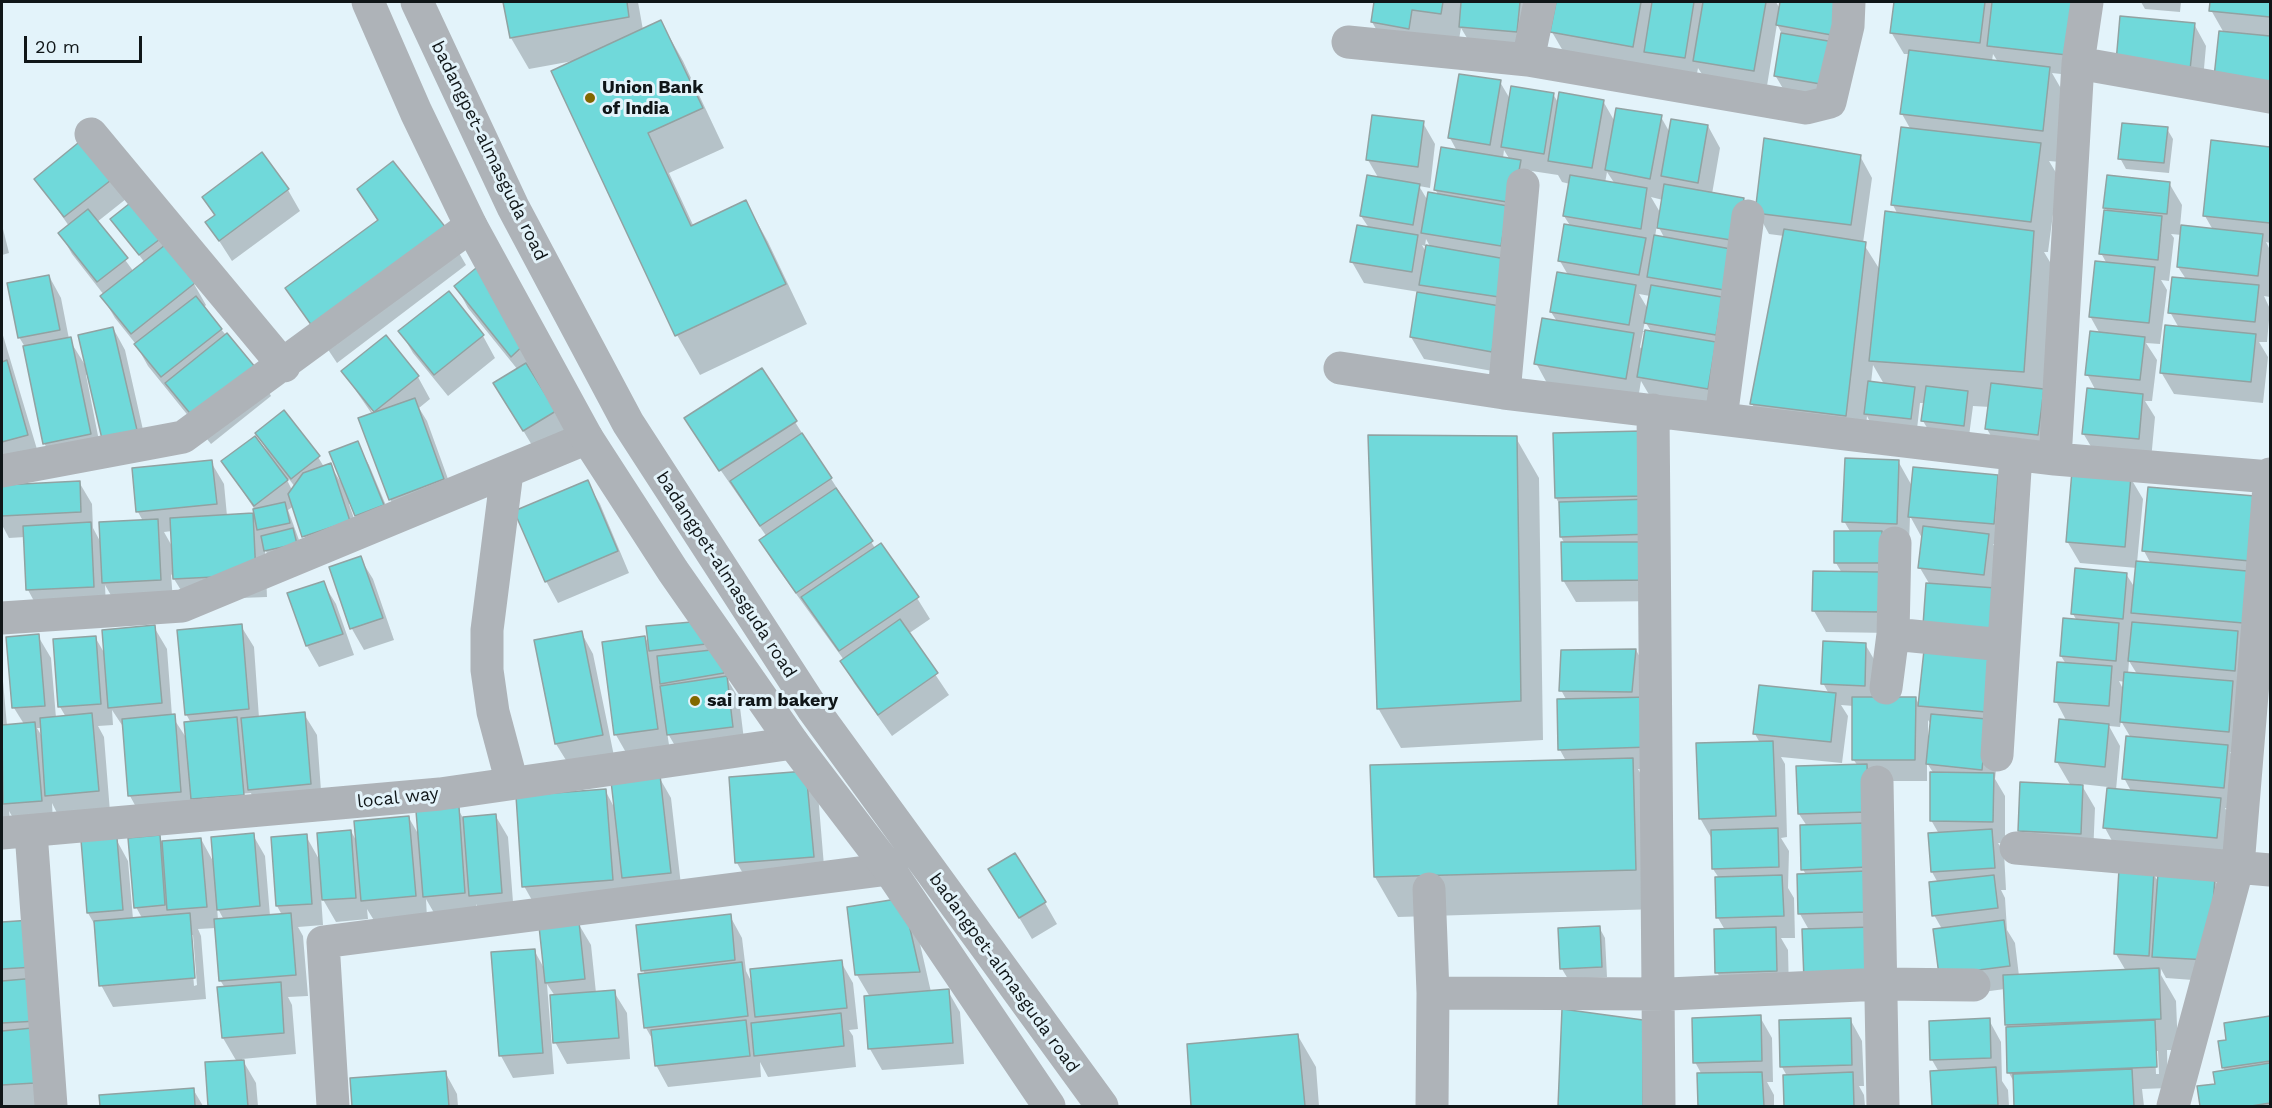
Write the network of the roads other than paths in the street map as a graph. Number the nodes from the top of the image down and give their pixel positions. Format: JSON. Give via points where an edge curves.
{"nodes":[{"id":1,"x":368,"y":2,"type":"edge"},
{"id":2,"x":417,"y":2,"type":"edge"},
{"id":3,"x":1540,"y":2,"type":"edge"},
{"id":4,"x":1849,"y":2,"type":"edge"},
{"id":5,"x":2087,"y":2,"type":"edge"},
{"id":6,"x":1348,"y":42,"type":"dead end"},
{"id":7,"x":1528,"y":60,"type":"junction"},
{"id":8,"x":2078,"y":63,"type":"junction"},
{"id":9,"x":461,"y":95,"type":"junction"},
{"id":10,"x":2271,"y":97,"type":"edge"},
{"id":11,"x":416,"y":112,"type":"junction"},
{"id":12,"x":91,"y":134,"type":"dead end"},
{"id":13,"x":1523,"y":185,"type":"dead end"},
{"id":14,"x":1748,"y":216,"type":"dead end"},
{"id":15,"x":471,"y":226,"type":"junction"},
{"id":16,"x":284,"y":366,"type":"junction"},
{"id":17,"x":1340,"y":368,"type":"dead end"},
{"id":18,"x":1504,"y":393,"type":"junction"},
{"id":19,"x":1653,"y":410,"type":"junction"},
{"id":20,"x":1721,"y":418,"type":"junction"},
{"id":21,"x":587,"y":438,"type":"junction"},
{"id":22,"x":2016,"y":454,"type":"junction"},
{"id":23,"x":2055,"y":459,"type":"junction"},
{"id":24,"x":2,"y":471,"type":"edge"},
{"id":25,"x":507,"y":472,"type":"junction"},
{"id":26,"x":2270,"y":475,"type":"edge"},
{"id":27,"x":1895,"y":543,"type":"dead end"},
{"id":28,"x":2265,"y":615,"type":"edge"},
{"id":29,"x":2,"y":618,"type":"edge"},
{"id":30,"x":1893,"y":634,"type":"junction"},
{"id":31,"x":2003,"y":645,"type":"junction"},
{"id":32,"x":1886,"y":688,"type":"dead end"},
{"id":33,"x":793,"y":742,"type":"junction"},
{"id":34,"x":1997,"y":755,"type":"dead end"},
{"id":35,"x":1877,"y":782,"type":"dead end"},
{"id":36,"x":512,"y":783,"type":"junction"},
{"id":37,"x":16,"y":832,"type":"edge"},
{"id":38,"x":2016,"y":848,"type":"dead end"},
{"id":39,"x":2238,"y":866,"type":"junction"},
{"id":40,"x":889,"y":869,"type":"junction"},
{"id":41,"x":2271,"y":870,"type":"edge"},
{"id":42,"x":1429,"y":889,"type":"dead end"},
{"id":43,"x":1881,"y":984,"type":"junction"},
{"id":44,"x":1974,"y":985,"type":"dead end"},
{"id":45,"x":1433,"y":993,"type":"junction"},
{"id":46,"x":1657,"y":994,"type":"junction"},
{"id":47,"x":51,"y":1107,"type":"edge"},
{"id":48,"x":333,"y":1107,"type":"edge"},
{"id":49,"x":1049,"y":1107,"type":"edge"},
{"id":50,"x":1102,"y":1107,"type":"edge"},
{"id":51,"x":1432,"y":1107,"type":"edge"},
{"id":52,"x":1659,"y":1107,"type":"edge"},
{"id":53,"x":1883,"y":1107,"type":"edge"},
{"id":54,"x":2173,"y":1107,"type":"edge"}],
"edges":[{"from":1,"to":11,"type":"street","name":"badangpet-almasguda road"},
{"from":2,"to":9,"type":"street","name":"badangpet-almasguda road"},
{"from":3,"to":7,"type":"street"},
{"from":4,"to":7,"type":"street","via":[[1848,26],[1830,102],[1806,108]]},
{"from":5,"to":8,"type":"street"},
{"from":6,"to":7,"type":"street"},
{"from":8,"to":10,"type":"street"},
{"from":8,"to":23,"type":"street"},
{"from":9,"to":11,"type":"street"},
{"from":9,"to":50,"type":"street","name":"badangpet-almasguda road","via":[[513,207],[628,423],[813,709]]},
{"from":11,"to":15,"type":"street","name":"badangpet-almasguda road"},
{"from":12,"to":16,"type":"street"},
{"from":13,"to":18,"type":"street"},
{"from":14,"to":20,"type":"street"},
{"from":15,"to":16,"type":"street"},
{"from":15,"to":21,"type":"street","name":"badangpet-almasguda road"},
{"from":16,"to":24,"type":"street","via":[[183,437]]},
{"from":17,"to":18,"type":"street"},
{"from":18,"to":19,"type":"street"},
{"from":19,"to":20,"type":"street"},
{"from":19,"to":46,"type":"street"},
{"from":20,"to":22,"type":"street"},
{"from":21,"to":25,"type":"street"},
{"from":21,"to":33,"type":"street","name":"badangpet-almasguda road","via":[[673,572]]},
{"from":22,"to":23,"type":"street"},
{"from":22,"to":31,"type":"street"},
{"from":23,"to":26,"type":"street"},
{"from":25,"to":29,"type":"street","via":[[182,606]]},
{"from":25,"to":36,"type":"street","via":[[487,630],[487,670]]},
{"from":26,"to":28,"type":"street"},
{"from":27,"to":30,"type":"street"},
{"from":28,"to":39,"type":"street"},
{"from":30,"to":31,"type":"street"},
{"from":30,"to":32,"type":"street"},
{"from":31,"to":34,"type":"street"},
{"from":33,"to":36,"type":"street","name":"local way"},
{"from":33,"to":40,"type":"street","name":"badangpet-almasguda road"},
{"from":35,"to":43,"type":"street"},
{"from":36,"to":37,"type":"street","name":"local way","via":[[440,794]]},
{"from":37,"to":47,"type":"street"},
{"from":38,"to":39,"type":"street"},
{"from":39,"to":41,"type":"street"},
{"from":39,"to":54,"type":"street"},
{"from":40,"to":48,"type":"street","via":[[323,942]]},
{"from":40,"to":49,"type":"street","name":"badangpet-almasguda road"},
{"from":42,"to":45,"type":"street"},
{"from":43,"to":44,"type":"street"},
{"from":43,"to":46,"type":"street"},
{"from":43,"to":53,"type":"street"},
{"from":45,"to":46,"type":"street"},
{"from":45,"to":51,"type":"street"},
{"from":46,"to":52,"type":"street"}]}
